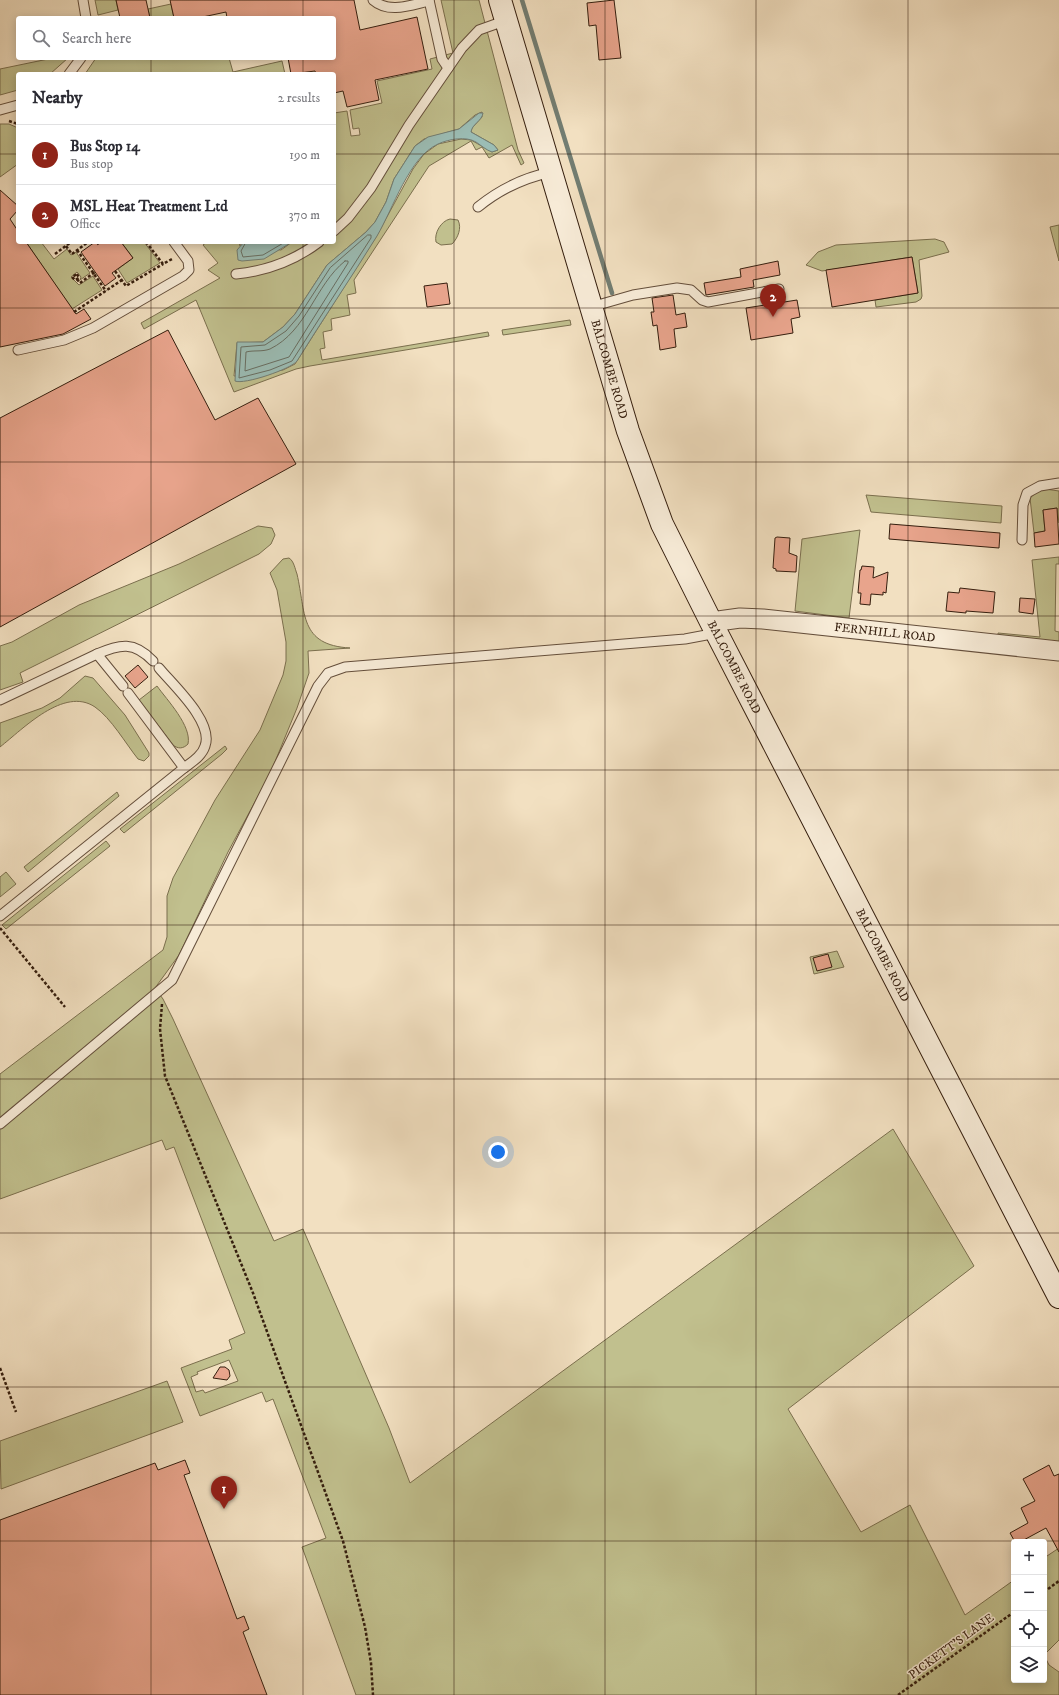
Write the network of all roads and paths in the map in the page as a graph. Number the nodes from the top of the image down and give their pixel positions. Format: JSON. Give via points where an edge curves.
{"nodes":[{"id":1,"x":82,"y":0,"type":"edge"},
{"id":2,"x":373,"y":0,"type":"edge"},
{"id":3,"x":500,"y":0,"type":"edge"},
{"id":4,"x":429,"y":1,"type":"edge"},
{"id":5,"x":86,"y":16,"type":"edge"},
{"id":6,"x":507,"y":20,"type":"junction"},
{"id":7,"x":79,"y":60,"type":"edge"},
{"id":8,"x":448,"y":68,"type":"junction"},
{"id":9,"x":70,"y":72,"type":"edge"},
{"id":10,"x":16,"y":107,"type":"edge"},
{"id":11,"x":0,"y":110,"type":"edge"},
{"id":12,"x":551,"y":172,"type":"junction"},
{"id":13,"x":478,"y":207,"type":"dead end"},
{"id":14,"x":336,"y":229,"type":"edge"},
{"id":15,"x":68,"y":244,"type":"edge"},
{"id":16,"x":85,"y":244,"type":"edge"},
{"id":17,"x":148,"y":244,"type":"edge"},
{"id":18,"x":175,"y":244,"type":"edge"},
{"id":19,"x":316,"y":244,"type":"edge"},
{"id":20,"x":66,"y":246,"type":"junction"},
{"id":21,"x":77,"y":250,"type":"junction"},
{"id":22,"x":182,"y":253,"type":"junction"},
{"id":23,"x":55,"y":254,"type":"dead end"},
{"id":24,"x":163,"y":264,"type":"junction"},
{"id":25,"x":115,"y":271,"type":"dead end"},
{"id":26,"x":94,"y":272,"type":"junction"},
{"id":27,"x":236,"y":274,"type":"dead end"},
{"id":28,"x":77,"y":279,"type":"dead end"},
{"id":29,"x":122,"y":280,"type":"junction"},
{"id":30,"x":779,"y":289,"type":"dead end"},
{"id":31,"x":106,"y":291,"type":"junction"},
{"id":32,"x":591,"y":307,"type":"junction"},
{"id":33,"x":74,"y":312,"type":"dead end"},
{"id":34,"x":18,"y":350,"type":"dead end"},
{"id":35,"x":1059,"y":483,"type":"edge"},
{"id":36,"x":1022,"y":540,"type":"dead end"},
{"id":37,"x":714,"y":628,"type":"junction"},
{"id":38,"x":1059,"y":651,"type":"edge"},
{"id":39,"x":96,"y":654,"type":"junction"},
{"id":40,"x":0,"y":700,"type":"edge"},
{"id":41,"x":184,"y":768,"type":"junction"},
{"id":42,"x":0,"y":916,"type":"edge"},
{"id":43,"x":0,"y":928,"type":"edge"},
{"id":44,"x":163,"y":999,"type":"dead end"},
{"id":45,"x":65,"y":1007,"type":"dead end"},
{"id":46,"x":0,"y":1124,"type":"edge"},
{"id":47,"x":1059,"y":1297,"type":"edge"},
{"id":48,"x":0,"y":1368,"type":"edge"},
{"id":49,"x":16,"y":1412,"type":"dead end"},
{"id":50,"x":1059,"y":1581,"type":"edge"},
{"id":51,"x":1047,"y":1590,"type":"edge"},
{"id":52,"x":1011,"y":1614,"type":"edge"},
{"id":53,"x":373,"y":1695,"type":"edge"},
{"id":54,"x":898,"y":1695,"type":"edge"}],
"edges":[{"from":1,"to":5,"type":"lane"},
{"from":2,"to":4,"type":"lane","via":[[390,8]]},
{"from":3,"to":6,"type":"main road","name":"BALCOMBE ROAD"},
{"from":4,"to":8,"type":"lane","via":[[442,59]]},
{"from":6,"to":8,"type":"lane","via":[[486,26],[474,34]]},
{"from":6,"to":12,"type":"main road","name":"BALCOMBE ROAD"},
{"from":7,"to":9,"type":"lane"},
{"from":8,"to":14,"type":"lane","via":[[409,125],[371,188]]},
{"from":10,"to":11,"type":"lane"},
{"from":12,"to":13,"type":"lane","via":[[528,177],[492,196]]},
{"from":12,"to":32,"type":"main road","name":"BALCOMBE ROAD"},
{"from":15,"to":20,"type":"path"},
{"from":16,"to":21,"type":"path"},
{"from":17,"to":24,"type":"path"},
{"from":18,"to":22,"type":"lane"},
{"from":19,"to":27,"type":"lane","via":[[284,263],[264,270]]},
{"from":20,"to":21,"type":"path","via":[[72,254]]},
{"from":20,"to":23,"type":"path"},
{"from":21,"to":26,"type":"path"},
{"from":22,"to":24,"type":"path"},
{"from":22,"to":34,"type":"lane","via":[[190,268],[180,278],[93,328],[64,340]]},
{"from":24,"to":29,"type":"path","via":[[126,286]]},
{"from":25,"to":29,"type":"path"},
{"from":26,"to":28,"type":"path","via":[[80,282]]},
{"from":26,"to":31,"type":"path"},
{"from":29,"to":31,"type":"path"},
{"from":30,"to":32,"type":"lane","via":[[708,302],[691,290],[677,288],[628,296]]},
{"from":31,"to":33,"type":"path"},
{"from":32,"to":37,"type":"main road","name":"BALCOMBE ROAD","via":[[628,431],[662,524]]},
{"from":35,"to":36,"type":"lane","via":[[1040,486],[1027,493],[1023,505]]},
{"from":37,"to":38,"type":"street","name":"FERNHILL ROAD","via":[[740,618],[763,619]]},
{"from":37,"to":46,"type":"lane","via":[[685,639],[345,667],[328,673],[318,686],[172,980]]},
{"from":37,"to":47,"type":"main road","name":"BALCOMBE ROAD"},
{"from":39,"to":40,"type":"lane"},
{"from":39,"to":41,"type":"lane"},
{"from":39,"to":41,"type":"lane","via":[[119,647],[132,646],[142,650],[196,712],[205,727],[206,741],[203,750]]},
{"from":41,"to":42,"type":"lane"},
{"from":43,"to":45,"type":"path"},
{"from":44,"to":53,"type":"path","via":[[160,1029],[165,1076],[252,1292],[343,1541],[365,1627]]},
{"from":48,"to":49,"type":"path"},
{"from":50,"to":51,"type":"path"},
{"from":52,"to":54,"type":"path","name":"PICKETT'S LANE"}]}
